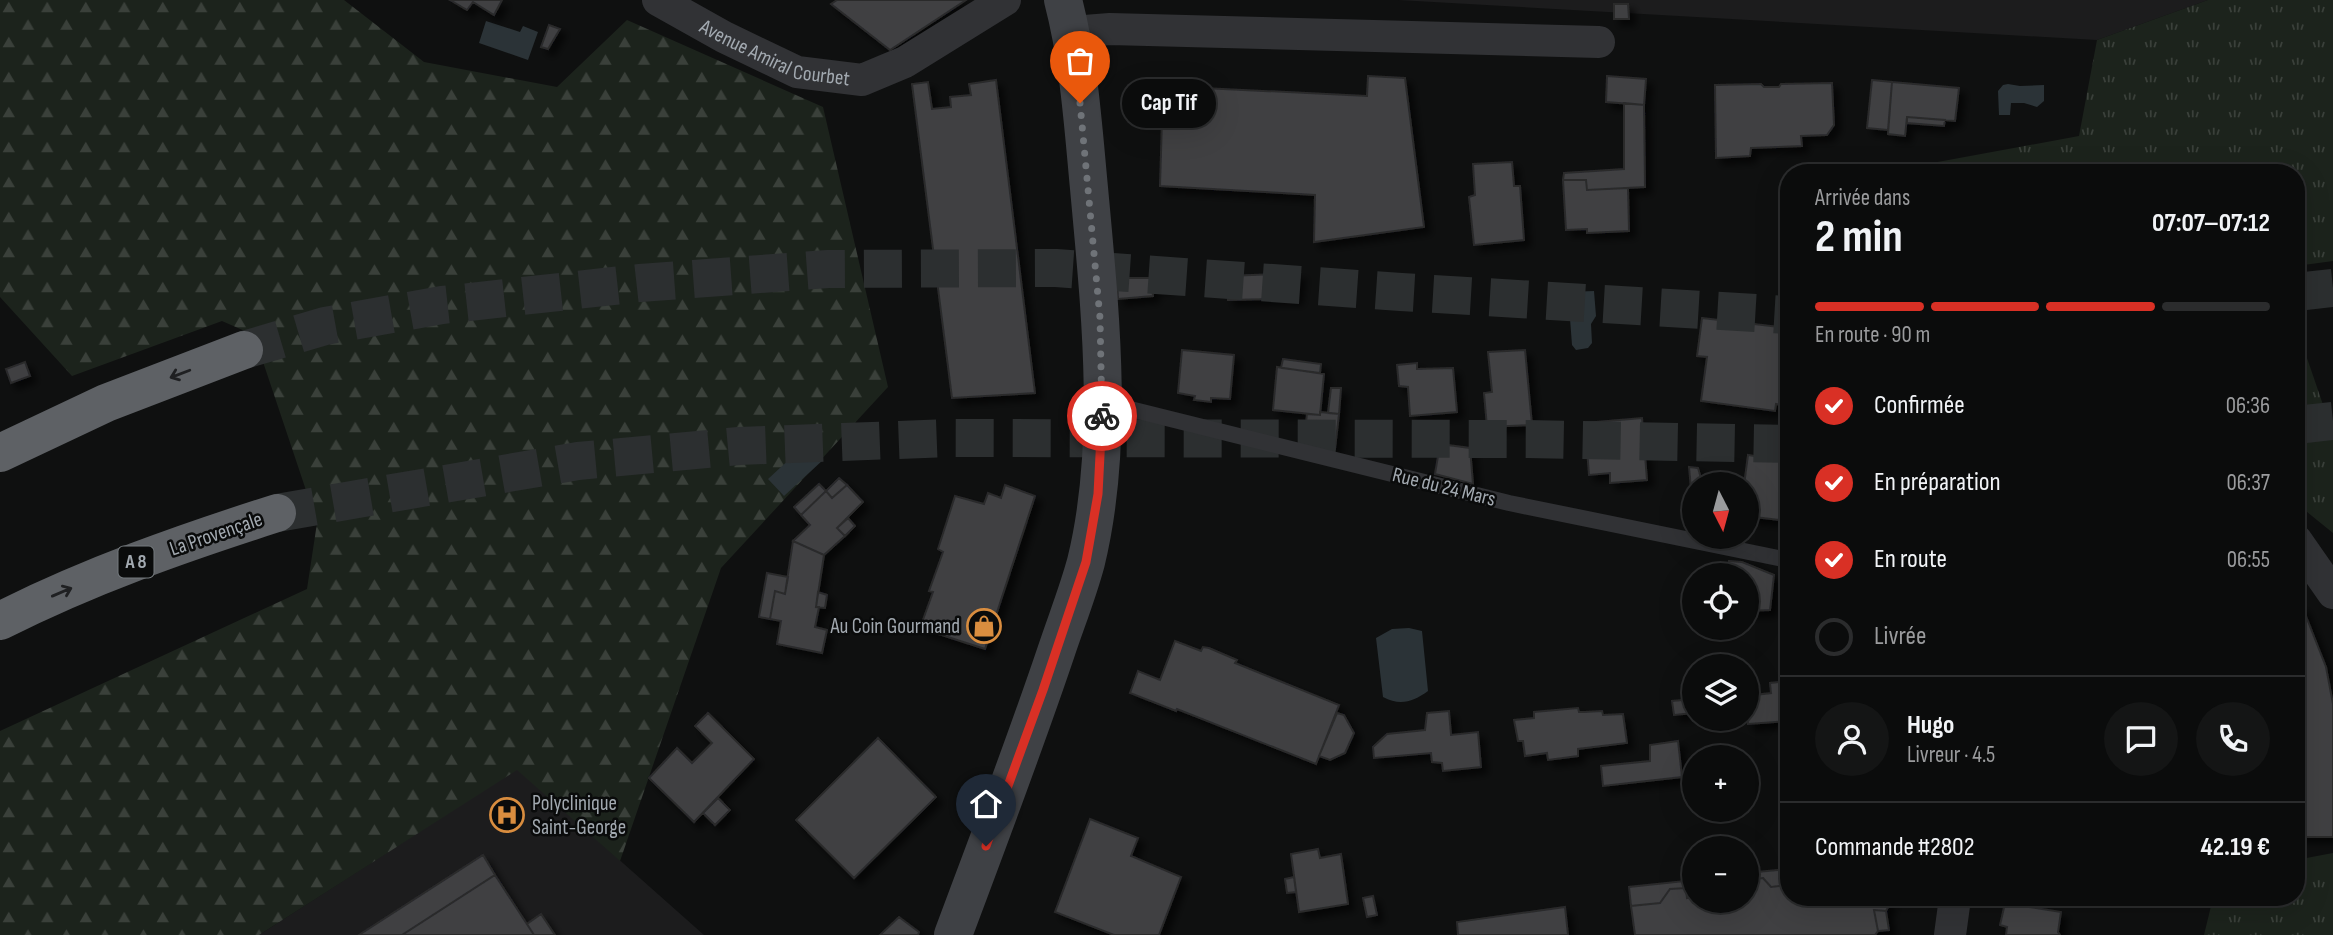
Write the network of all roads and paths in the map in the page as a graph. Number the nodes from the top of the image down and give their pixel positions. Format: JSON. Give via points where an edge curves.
{"nodes":[{"id":1,"x":658,"y":0,"type":"edge"},
{"id":2,"x":1005,"y":0,"type":"edge"},
{"id":3,"x":1068,"y":16,"type":"edge"},
{"id":4,"x":1599,"y":41,"type":"dead end"},
{"id":5,"x":244,"y":350,"type":"tunnel mouth"},
{"id":6,"x":1102,"y":402,"type":"junction"},
{"id":7,"x":0,"y":453,"type":"edge"},
{"id":8,"x":277,"y":513,"type":"tunnel mouth"},
{"id":9,"x":2305,"y":553,"type":"edge"},
{"id":10,"x":1780,"y":558,"type":"edge"},
{"id":11,"x":2333,"y":593,"type":"edge"},
{"id":12,"x":0,"y":621,"type":"edge"},
{"id":13,"x":1954,"y":906,"type":"edge"},
{"id":14,"x":953,"y":935,"type":"edge"},
{"id":15,"x":1950,"y":935,"type":"edge"}],
"edges":[{"from":1,"to":2,"type":"street","name":"Avenue Amiral Courbet","via":[[797,72],[862,80],[905,62]]},
{"from":3,"to":4,"type":"street","via":[[1111,29]]},
{"from":3,"to":6,"type":"street","via":[[1095,247]]},
{"from":5,"to":7,"type":"highway","one_way":true,"via":[[106,403]]},
{"from":6,"to":10,"type":"lane","name":"Rue du 24 Mars","via":[[1509,503]]},
{"from":6,"to":14,"type":"street","via":[[1098,494],[1086,562]]},
{"from":12,"to":8,"type":"highway","name":"La Provençale","number":"A 8","one_way":true,"via":[[120,568]]},
{"from":9,"to":11,"type":"street"},
{"from":13,"to":15,"type":"street"}]}
